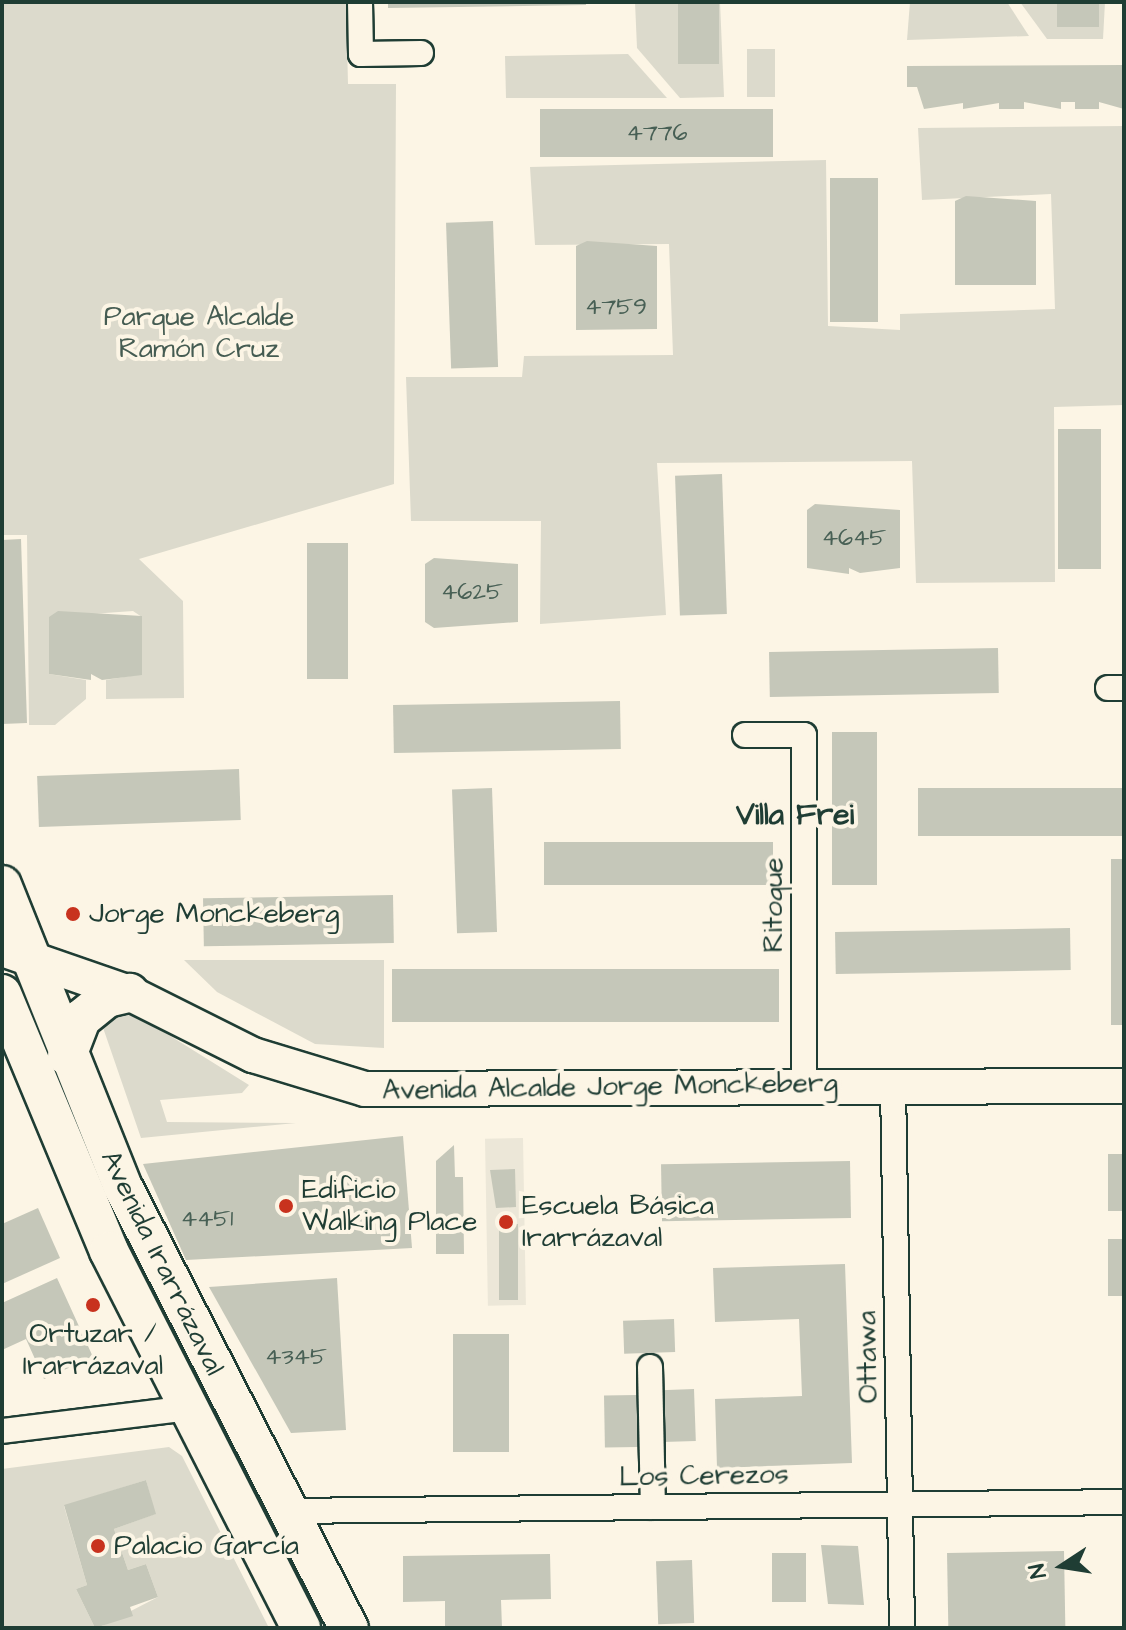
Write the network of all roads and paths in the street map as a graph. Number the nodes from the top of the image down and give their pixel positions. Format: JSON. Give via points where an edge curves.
{"nodes":[{"id":1,"x":360,"y":2,"type":"edge"},
{"id":2,"x":421,"y":53,"type":"dead end"},
{"id":3,"x":745,"y":735,"type":"dead end"},
{"id":4,"x":2,"y":885,"type":"edge"},
{"id":5,"x":14,"y":953,"type":"edge"},
{"id":6,"x":129,"y":993,"type":"junction"},
{"id":7,"x":2,"y":994,"type":"edge"},
{"id":8,"x":67,"y":1056,"type":"junction"},
{"id":9,"x":893,"y":1084,"type":"junction"},
{"id":10,"x":804,"y":1086,"type":"junction"},
{"id":11,"x":1124,"y":1086,"type":"edge"},
{"id":12,"x":650,"y":1367,"type":"dead end"},
{"id":13,"x":190,"y":1408,"type":"junction"},
{"id":14,"x":2,"y":1431,"type":"edge"},
{"id":15,"x":1124,"y":1502,"type":"edge"},
{"id":16,"x":900,"y":1505,"type":"junction"},
{"id":17,"x":653,"y":1507,"type":"junction"},
{"id":18,"x":285,"y":1511,"type":"junction"},
{"id":19,"x":301,"y":1628,"type":"edge"},
{"id":20,"x":349,"y":1628,"type":"edge"},
{"id":21,"x":902,"y":1628,"type":"edge"}],
"edges":[{"from":1,"to":2,"type":"street","via":[[361,54]]},
{"from":3,"to":10,"type":"street","name":"Ritoque","via":[[804,735]]},
{"from":4,"to":5,"type":"main road","name":"Avenida Irarrázaval"},
{"from":5,"to":6,"type":"main road","name":"Avenida Alcalde Jorge Monckeberg"},
{"from":5,"to":8,"type":"main road","name":"Avenida Irarrázaval"},
{"from":6,"to":8,"type":"main road","via":[[97,1004],[81,1019]]},
{"from":6,"to":10,"type":"main road","name":"Avenida Alcalde Jorge Monckeberg","via":[[253,1055],[365,1089]]},
{"from":7,"to":13,"type":"main road","name":"Avenida Irarrázaval","via":[[51,1125]]},
{"from":8,"to":18,"type":"main road","name":"Avenida Irarrázaval","via":[[165,1276]]},
{"from":9,"to":10,"type":"main road","name":"Avenida Alcalde Jorge Monckeberg"},
{"from":9,"to":11,"type":"main road","name":"Avenida Alcalde Jorge Monckeberg"},
{"from":9,"to":16,"type":"street","name":"Ottawa"},
{"from":12,"to":17,"type":"street"},
{"from":13,"to":14,"type":"street"},
{"from":13,"to":19,"type":"main road","name":"Avenida Irarrázaval"},
{"from":15,"to":16,"type":"street","name":"Los Cerezos"},
{"from":16,"to":17,"type":"street","name":"Los Cerezos"},
{"from":16,"to":21,"type":"street","name":"Ottawa"},
{"from":17,"to":18,"type":"street","name":"Los Cerezos"},
{"from":18,"to":20,"type":"main road","name":"Avenida Irarrázaval"}]}
